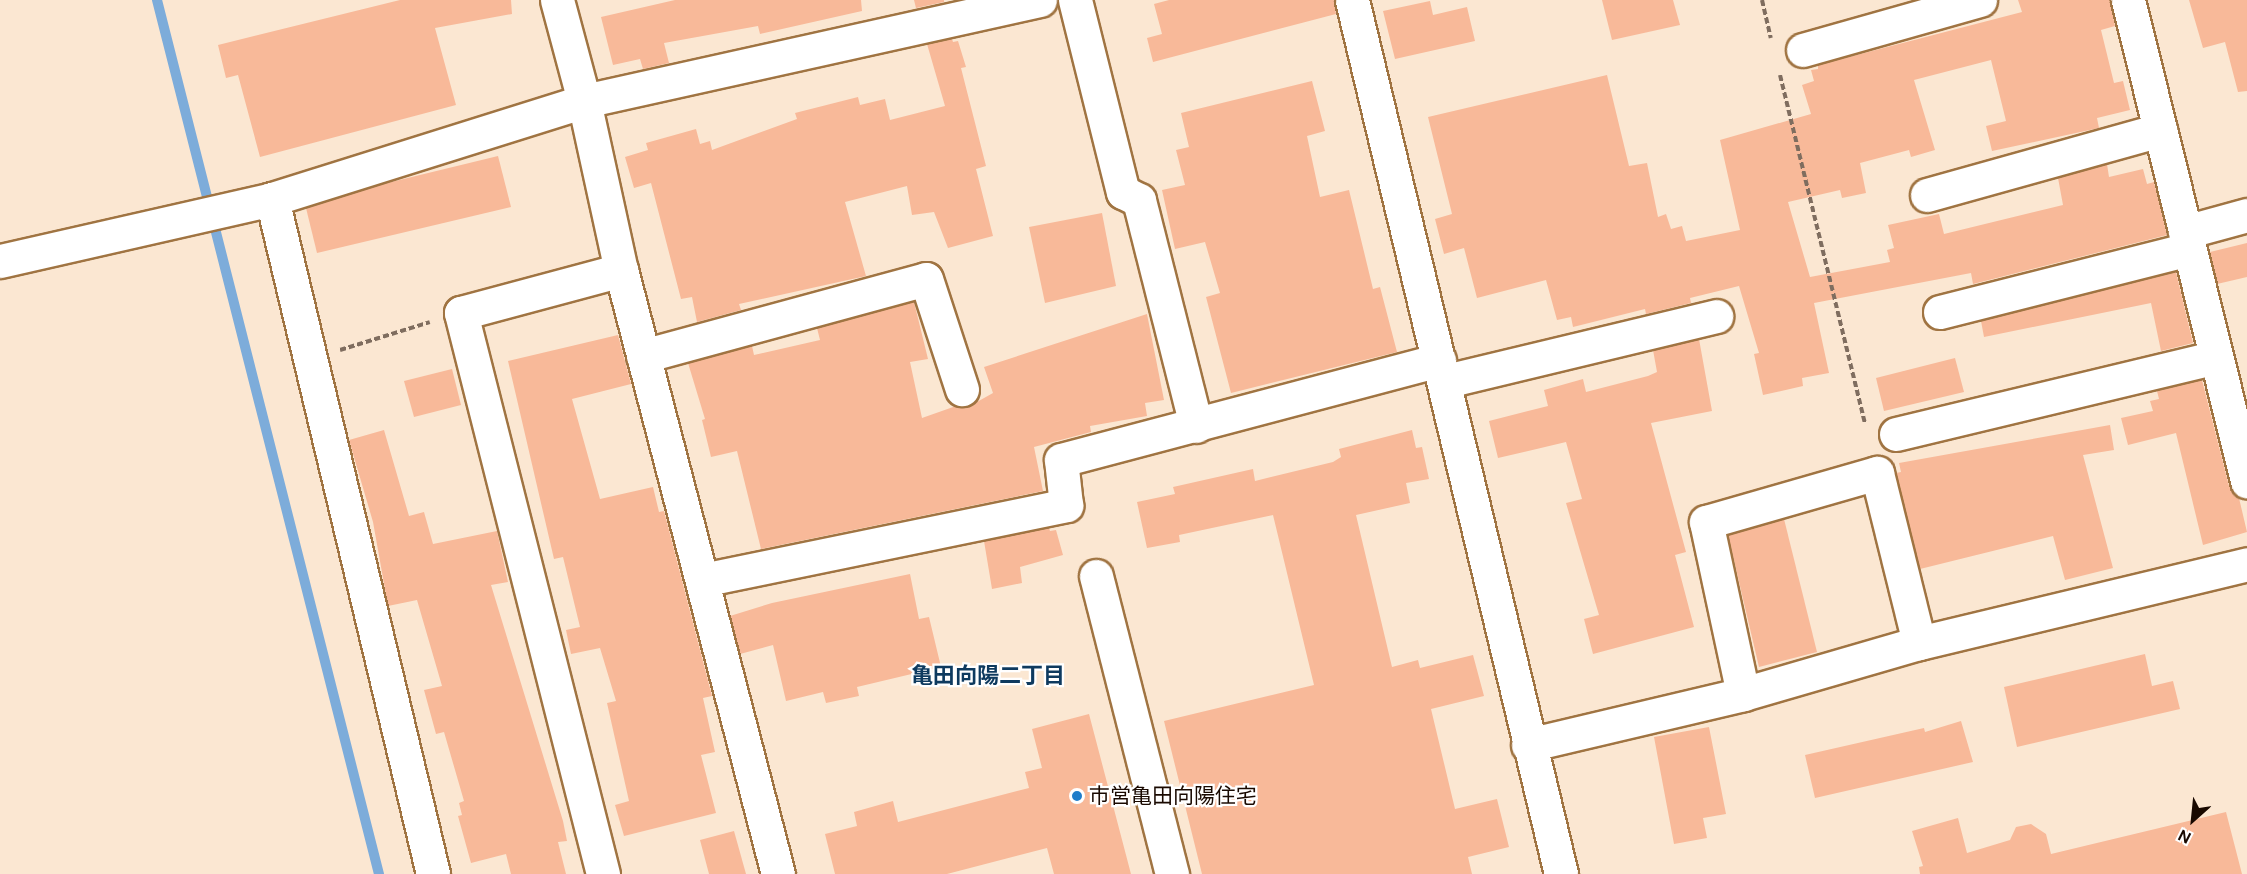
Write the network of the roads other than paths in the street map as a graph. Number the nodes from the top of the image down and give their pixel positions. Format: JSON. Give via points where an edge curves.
{"nodes":[{"id":1,"x":556,"y":0,"type":"edge"},
{"id":2,"x":1076,"y":0,"type":"edge"},
{"id":3,"x":1352,"y":0,"type":"edge"},
{"id":4,"x":1980,"y":0,"type":"edge"},
{"id":5,"x":2128,"y":0,"type":"edge"},
{"id":6,"x":1021,"y":2,"type":"edge"},
{"id":7,"x":1785,"y":55,"type":"road end"},
{"id":8,"x":584,"y":101,"type":"junction"},
{"id":9,"x":2160,"y":130,"type":"junction"},
{"id":10,"x":1927,"y":195,"type":"dead end"},
{"id":11,"x":272,"y":199,"type":"junction"},
{"id":12,"x":2247,"y":215,"type":"edge"},
{"id":13,"x":2187,"y":241,"type":"junction"},
{"id":14,"x":0,"y":261,"type":"edge"},
{"id":15,"x":621,"y":270,"type":"junction"},
{"id":16,"x":1940,"y":312,"type":"dead end"},
{"id":17,"x":1716,"y":316,"type":"dead end"},
{"id":18,"x":643,"y":356,"type":"junction"},
{"id":19,"x":2216,"y":357,"type":"junction"},
{"id":20,"x":1442,"y":370,"type":"junction"},
{"id":21,"x":962,"y":389,"type":"dead end"},
{"id":22,"x":1196,"y":426,"type":"junction"},
{"id":23,"x":1896,"y":434,"type":"dead end"},
{"id":24,"x":2242,"y":440,"type":"edge"},
{"id":25,"x":2247,"y":482,"type":"edge"},
{"id":26,"x":2247,"y":564,"type":"edge"},
{"id":27,"x":1096,"y":576,"type":"dead end"},
{"id":28,"x":702,"y":580,"type":"junction"},
{"id":29,"x":1919,"y":643,"type":"junction"},
{"id":30,"x":1743,"y":694,"type":"junction"},
{"id":31,"x":1528,"y":745,"type":"junction"},
{"id":32,"x":434,"y":874,"type":"edge"},
{"id":33,"x":603,"y":874,"type":"edge"},
{"id":34,"x":778,"y":874,"type":"edge"},
{"id":35,"x":1172,"y":874,"type":"edge"},
{"id":36,"x":1561,"y":874,"type":"edge"}],
"edges":[{"from":1,"to":8,"type":"street"},
{"from":2,"to":22,"type":"street","via":[[1123,192],[1139,200]]},
{"from":3,"to":20,"type":"street"},
{"from":4,"to":7,"type":"street"},
{"from":5,"to":9,"type":"street"},
{"from":6,"to":8,"type":"street"},
{"from":8,"to":11,"type":"street"},
{"from":8,"to":15,"type":"street"},
{"from":9,"to":10,"type":"street"},
{"from":9,"to":13,"type":"street"},
{"from":11,"to":14,"type":"street"},
{"from":11,"to":32,"type":"street"},
{"from":12,"to":13,"type":"street"},
{"from":13,"to":16,"type":"street"},
{"from":13,"to":19,"type":"street"},
{"from":15,"to":18,"type":"street"},
{"from":15,"to":33,"type":"street","via":[[461,313]]},
{"from":17,"to":20,"type":"street"},
{"from":18,"to":21,"type":"street","via":[[926,279]]},
{"from":18,"to":28,"type":"street"},
{"from":19,"to":23,"type":"street"},
{"from":19,"to":24,"type":"street"},
{"from":20,"to":22,"type":"street"},
{"from":20,"to":31,"type":"street"},
{"from":22,"to":28,"type":"street","via":[[1061,460],[1066,505]]},
{"from":24,"to":25,"type":"street"},
{"from":26,"to":29,"type":"street"},
{"from":27,"to":35,"type":"street"},
{"from":28,"to":34,"type":"street"},
{"from":29,"to":30,"type":"street"},
{"from":29,"to":30,"type":"street","via":[[1877,473],[1706,522]]},
{"from":30,"to":31,"type":"street"},
{"from":31,"to":36,"type":"street"}]}
